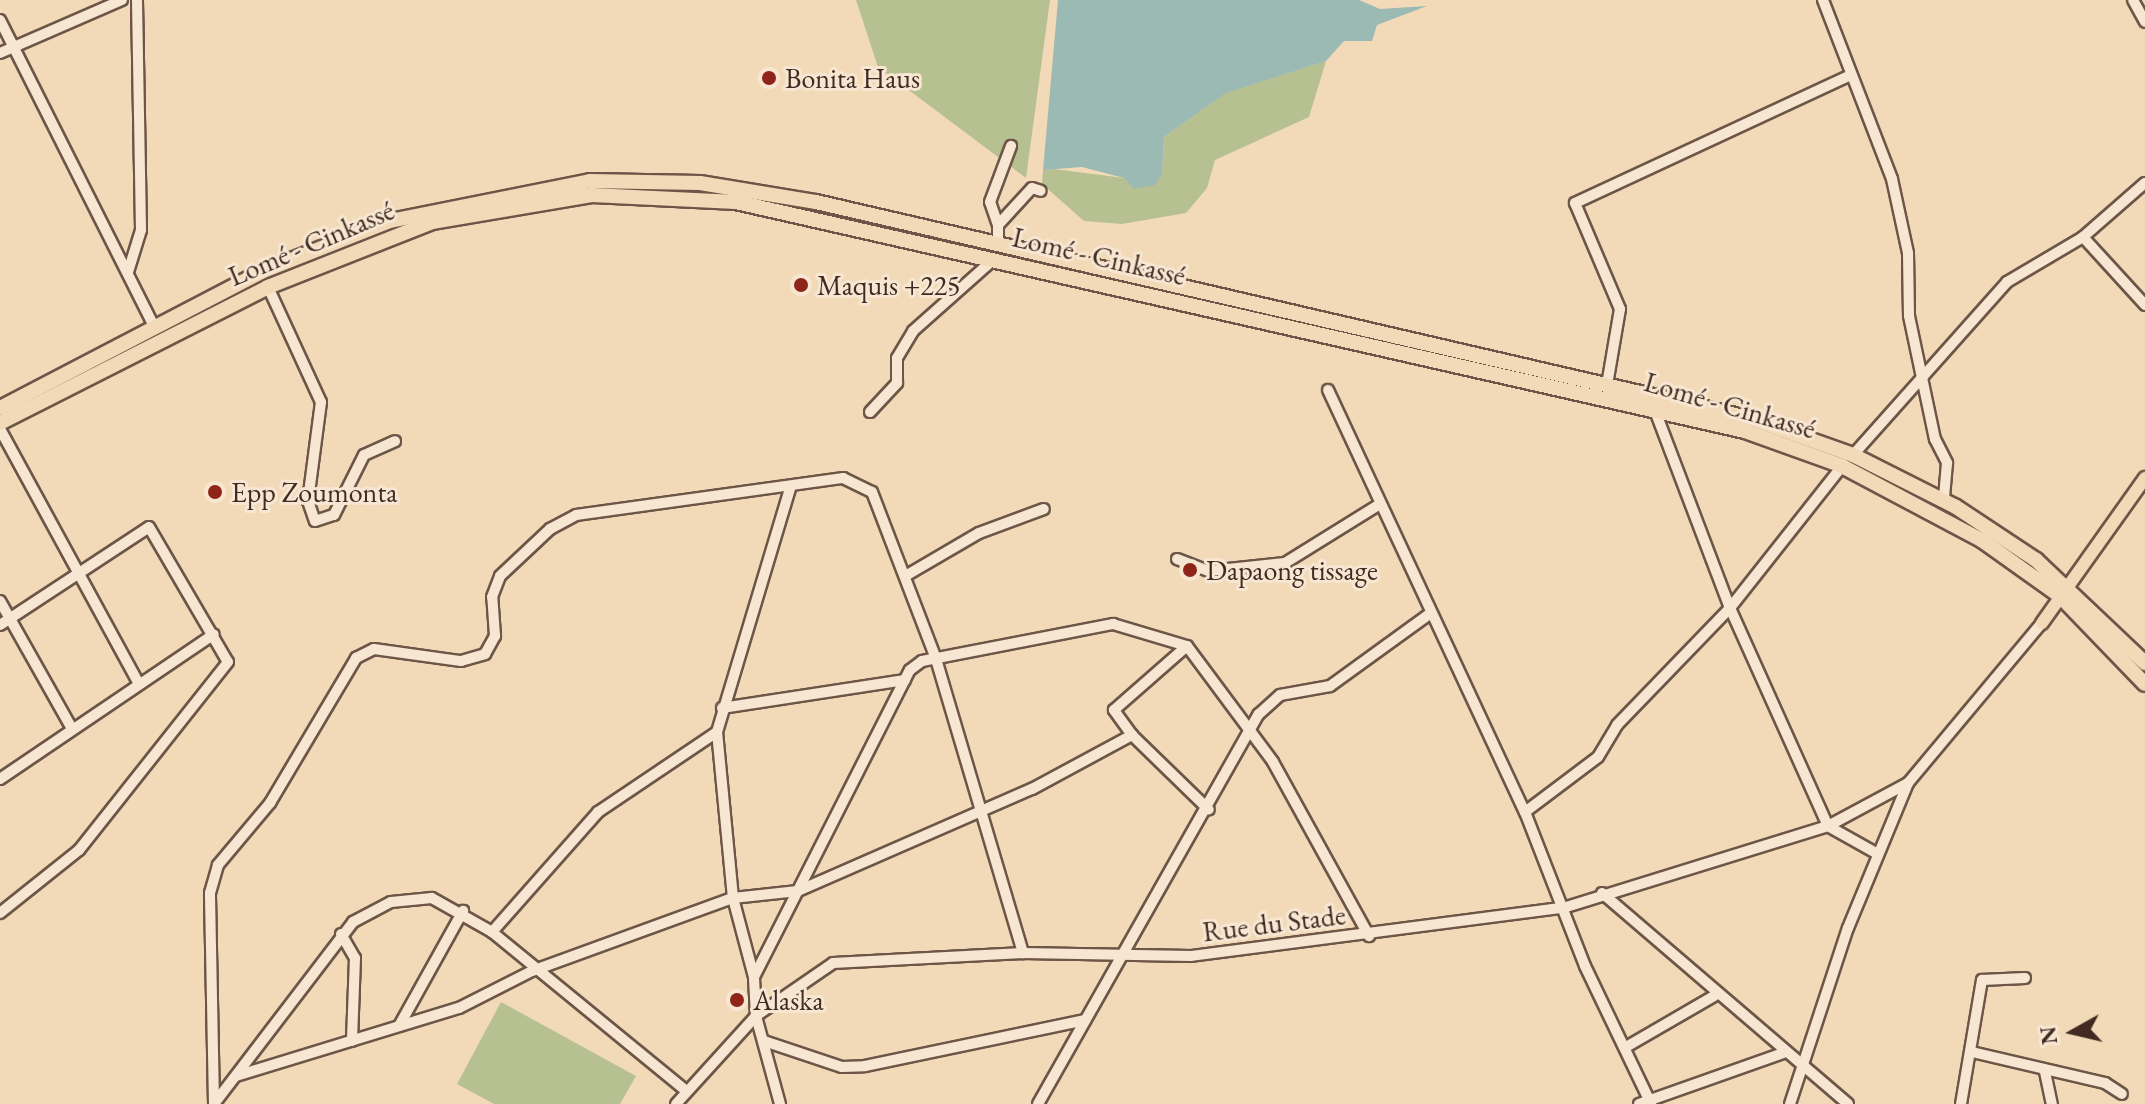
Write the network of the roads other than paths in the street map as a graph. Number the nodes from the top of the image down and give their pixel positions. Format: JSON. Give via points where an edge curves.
{"nodes":[{"id":1,"x":122,"y":0,"type":"edge"},
{"id":2,"x":137,"y":0,"type":"edge"},
{"id":3,"x":1823,"y":0,"type":"edge"},
{"id":4,"x":2137,"y":2,"type":"edge"},
{"id":5,"x":0,"y":20,"type":"edge"},
{"id":6,"x":2145,"y":22,"type":"edge"},
{"id":7,"x":13,"y":47,"type":"junction"},
{"id":8,"x":0,"y":53,"type":"edge"},
{"id":9,"x":1849,"y":76,"type":"junction"},
{"id":10,"x":1011,"y":146,"type":"dead end"},
{"id":11,"x":2145,"y":183,"type":"edge"},
{"id":12,"x":591,"y":188,"type":"junction"},
{"id":13,"x":1041,"y":191,"type":"dead end"},
{"id":14,"x":998,"y":225,"type":"junction"},
{"id":15,"x":2083,"y":237,"type":"junction"},
{"id":16,"x":997,"y":251,"type":"junction"},
{"id":17,"x":128,"y":272,"type":"junction"},
{"id":18,"x":268,"y":287,"type":"junction"},
{"id":19,"x":2145,"y":305,"type":"edge"},
{"id":20,"x":155,"y":328,"type":"junction"},
{"id":21,"x":91,"y":369,"type":"junction"},
{"id":22,"x":1922,"y":379,"type":"junction"},
{"id":23,"x":1607,"y":385,"type":"junction"},
{"id":24,"x":1328,"y":390,"type":"dead end"},
{"id":25,"x":1655,"y":402,"type":"junction"},
{"id":26,"x":0,"y":408,"type":"edge"},
{"id":27,"x":870,"y":412,"type":"dead end"},
{"id":28,"x":0,"y":426,"type":"edge"},
{"id":29,"x":395,"y":441,"type":"dead end"},
{"id":30,"x":1853,"y":455,"type":"junction"},
{"id":31,"x":1842,"y":466,"type":"junction"},
{"id":32,"x":2145,"y":478,"type":"edge"},
{"id":33,"x":790,"y":489,"type":"junction"},
{"id":34,"x":2145,"y":492,"type":"edge"},
{"id":35,"x":1944,"y":501,"type":"junction"},
{"id":36,"x":1377,"y":506,"type":"junction"},
{"id":37,"x":1044,"y":509,"type":"dead end"},
{"id":38,"x":1177,"y":559,"type":"dead end"},
{"id":39,"x":78,"y":570,"type":"junction"},
{"id":40,"x":907,"y":575,"type":"junction"},
{"id":41,"x":2065,"y":594,"type":"junction"},
{"id":42,"x":0,"y":601,"type":"edge"},
{"id":43,"x":1730,"y":608,"type":"junction"},
{"id":44,"x":1428,"y":615,"type":"junction"},
{"id":45,"x":5,"y":622,"type":"edge"},
{"id":46,"x":2042,"y":623,"type":"joint"},
{"id":47,"x":214,"y":634,"type":"junction"},
{"id":48,"x":1187,"y":646,"type":"junction"},
{"id":49,"x":936,"y":659,"type":"junction"},
{"id":50,"x":2145,"y":663,"type":"edge"},
{"id":51,"x":905,"y":680,"type":"junction"},
{"id":52,"x":138,"y":682,"type":"junction"},
{"id":53,"x":2145,"y":684,"type":"edge"},
{"id":54,"x":722,"y":708,"type":"junction"},
{"id":55,"x":72,"y":729,"type":"junction"},
{"id":56,"x":1252,"y":731,"type":"junction"},
{"id":57,"x":717,"y":732,"type":"junction"},
{"id":58,"x":1132,"y":735,"type":"junction"},
{"id":59,"x":1,"y":776,"type":"edge"},
{"id":60,"x":1908,"y":783,"type":"junction"},
{"id":61,"x":1209,"y":810,"type":"junction"},
{"id":62,"x":1525,"y":812,"type":"junction"},
{"id":63,"x":976,"y":813,"type":"junction"},
{"id":64,"x":1828,"y":826,"type":"junction"},
{"id":65,"x":1876,"y":853,"type":"junction"},
{"id":66,"x":798,"y":891,"type":"junction"},
{"id":67,"x":1602,"y":893,"type":"junction"},
{"id":68,"x":733,"y":898,"type":"junction"},
{"id":69,"x":1563,"y":908,"type":"junction"},
{"id":70,"x":463,"y":911,"type":"junction"},
{"id":71,"x":0,"y":913,"type":"edge"},
{"id":72,"x":492,"y":932,"type":"junction"},
{"id":73,"x":341,"y":934,"type":"junction"},
{"id":74,"x":1369,"y":936,"type":"junction"},
{"id":75,"x":1023,"y":953,"type":"junction"},
{"id":76,"x":1127,"y":955,"type":"junction"},
{"id":77,"x":532,"y":971,"type":"junction"},
{"id":78,"x":754,"y":977,"type":"junction"},
{"id":79,"x":2025,"y":978,"type":"dead end"},
{"id":80,"x":1714,"y":996,"type":"junction"},
{"id":81,"x":756,"y":1016,"type":"junction"},
{"id":82,"x":1085,"y":1020,"type":"junction"},
{"id":83,"x":399,"y":1026,"type":"junction"},
{"id":84,"x":352,"y":1041,"type":"junction"},
{"id":85,"x":764,"y":1041,"type":"junction"},
{"id":86,"x":1626,"y":1047,"type":"junction"},
{"id":87,"x":1972,"y":1052,"type":"junction"},
{"id":88,"x":1783,"y":1053,"type":"junction"},
{"id":89,"x":1802,"y":1068,"type":"junction"},
{"id":90,"x":2045,"y":1072,"type":"junction"},
{"id":91,"x":236,"y":1076,"type":"junction"},
{"id":92,"x":685,"y":1090,"type":"junction"},
{"id":93,"x":2122,"y":1094,"type":"dead end"},
{"id":94,"x":1646,"y":1102,"type":"edge"},
{"id":95,"x":214,"y":1104,"type":"edge"},
{"id":96,"x":676,"y":1104,"type":"edge"},
{"id":97,"x":780,"y":1104,"type":"edge"},
{"id":98,"x":1038,"y":1104,"type":"edge"},
{"id":99,"x":1790,"y":1104,"type":"edge"},
{"id":100,"x":1848,"y":1104,"type":"edge"},
{"id":101,"x":1961,"y":1104,"type":"edge"},
{"id":102,"x":2052,"y":1104,"type":"edge"}],
"edges":[{"from":1,"to":7,"type":"street"},
{"from":2,"to":17,"type":"street","via":[[141,230]]},
{"from":3,"to":9,"type":"street"},
{"from":4,"to":6,"type":"street"},
{"from":5,"to":7,"type":"street"},
{"from":7,"to":8,"type":"street"},
{"from":7,"to":17,"type":"street"},
{"from":9,"to":22,"type":"street","via":[[1892,179]]},
{"from":9,"to":23,"type":"street","via":[[1575,203],[1585,243],[1620,309]]},
{"from":10,"to":14,"type":"street","via":[[990,202]]},
{"from":11,"to":15,"type":"street"},
{"from":12,"to":16,"type":"highway","name":"Lomé - Cinkassé","via":[[778,193]]},
{"from":12,"to":18,"type":"highway","name":"Lomé - Cinkassé","via":[[432,222]]},
{"from":12,"to":20,"type":"highway","name":"Lomé - Cinkassé","via":[[390,221],[261,272]]},
{"from":13,"to":14,"type":"street","via":[[1032,188]]},
{"from":14,"to":16,"type":"street"},
{"from":15,"to":19,"type":"street"},
{"from":15,"to":22,"type":"street","via":[[2019,271]]},
{"from":16,"to":23,"type":"highway","name":"Lomé - Cinkassé"},
{"from":16,"to":25,"type":"highway","name":"Lomé - Cinkassé"},
{"from":16,"to":27,"type":"street","via":[[913,331],[897,358],[897,383]]},
{"from":17,"to":20,"type":"street"},
{"from":18,"to":21,"type":"highway","name":"Lomé - Cinkassé"},
{"from":18,"to":29,"type":"street","via":[[321,402],[308,501],[315,521],[334,515],[364,455]]},
{"from":20,"to":21,"type":"highway","name":"Lomé - Cinkassé"},
{"from":21,"to":26,"type":"highway","name":"Lomé - Cinkassé"},
{"from":21,"to":28,"type":"highway","name":"Lomé - Cinkassé"},
{"from":22,"to":30,"type":"street"},
{"from":22,"to":35,"type":"street","via":[[1947,463]]},
{"from":23,"to":25,"type":"highway","name":"Lomé - Cinkassé"},
{"from":24,"to":36,"type":"street"},
{"from":25,"to":30,"type":"highway","name":"Lomé - Cinkassé"},
{"from":25,"to":31,"type":"highway","name":"Lomé - Cinkassé"},
{"from":25,"to":43,"type":"street"},
{"from":28,"to":39,"type":"street"},
{"from":30,"to":35,"type":"highway","name":"Lomé - Cinkassé"},
{"from":31,"to":41,"type":"highway","name":"Lomé - Cinkassé","via":[[1983,541]]},
{"from":31,"to":43,"type":"street"},
{"from":32,"to":41,"type":"main road"},
{"from":33,"to":40,"type":"street","via":[[843,478],[863,483],[891,527]]},
{"from":33,"to":54,"type":"street"},
{"from":33,"to":95,"type":"street","via":[[576,515],[550,529],[500,576],[492,597],[495,636],[485,654],[461,661],[374,649],[356,658],[270,803],[212,878]]},
{"from":34,"to":41,"type":"main road"},
{"from":35,"to":41,"type":"highway","name":"Lomé - Cinkassé"},
{"from":36,"to":38,"type":"street","via":[[1285,563],[1209,571]]},
{"from":36,"to":44,"type":"street"},
{"from":37,"to":40,"type":"street","via":[[979,533]]},
{"from":39,"to":45,"type":"street"},
{"from":39,"to":47,"type":"street","via":[[149,527]]},
{"from":39,"to":52,"type":"street"},
{"from":40,"to":49,"type":"street"},
{"from":41,"to":46,"type":"main road"},
{"from":41,"to":50,"type":"highway","name":"Lomé - Cinkassé"},
{"from":41,"to":53,"type":"highway","name":"Lomé - Cinkassé"},
{"from":42,"to":45,"type":"street"},
{"from":43,"to":62,"type":"street","via":[[1617,725],[1598,757]]},
{"from":43,"to":64,"type":"street"},
{"from":44,"to":56,"type":"street","via":[[1330,686],[1280,695]]},
{"from":44,"to":62,"type":"street"},
{"from":45,"to":55,"type":"street"},
{"from":46,"to":60,"type":"street"},
{"from":47,"to":52,"type":"street"},
{"from":47,"to":71,"type":"street","via":[[226,671],[79,850]]},
{"from":48,"to":49,"type":"street","via":[[1113,624]]},
{"from":48,"to":56,"type":"street"},
{"from":48,"to":58,"type":"street","via":[[1115,707]]},
{"from":49,"to":51,"type":"street","via":[[917,664]]},
{"from":49,"to":63,"type":"street"},
{"from":51,"to":54,"type":"street"},
{"from":51,"to":66,"type":"street"},
{"from":52,"to":55,"type":"street"},
{"from":54,"to":57,"type":"street"},
{"from":55,"to":59,"type":"street"},
{"from":56,"to":61,"type":"street"},
{"from":56,"to":74,"type":"street"},
{"from":57,"to":68,"type":"street"},
{"from":57,"to":72,"type":"street","via":[[605,805]]},
{"from":58,"to":61,"type":"street"},
{"from":58,"to":63,"type":"street"},
{"from":60,"to":64,"type":"street","name":"Rue du Stade"},
{"from":60,"to":65,"type":"street"},
{"from":61,"to":76,"type":"street"},
{"from":62,"to":69,"type":"street"},
{"from":63,"to":66,"type":"street"},
{"from":63,"to":75,"type":"street"},
{"from":64,"to":65,"type":"street"},
{"from":64,"to":67,"type":"street","name":"Rue du Stade"},
{"from":65,"to":89,"type":"street"},
{"from":66,"to":68,"type":"street"},
{"from":66,"to":78,"type":"street"},
{"from":67,"to":69,"type":"street","name":"Rue du Stade"},
{"from":67,"to":80,"type":"street"},
{"from":68,"to":77,"type":"street"},
{"from":68,"to":78,"type":"street"},
{"from":69,"to":74,"type":"street","name":"Rue du Stade"},
{"from":69,"to":86,"type":"street"},
{"from":70,"to":72,"type":"street"},
{"from":70,"to":73,"type":"street","via":[[432,898],[391,902]]},
{"from":70,"to":83,"type":"street"},
{"from":72,"to":77,"type":"street"},
{"from":73,"to":84,"type":"street","via":[[355,958]]},
{"from":73,"to":91,"type":"street"},
{"from":74,"to":76,"type":"street","name":"Rue du Stade","via":[[1191,956]]},
{"from":75,"to":76,"type":"street","name":"Rue du Stade"},
{"from":75,"to":81,"type":"street","name":"Rue du Stade","via":[[833,963]]},
{"from":76,"to":82,"type":"street"},
{"from":77,"to":83,"type":"street","via":[[459,1008]]},
{"from":77,"to":92,"type":"street"},
{"from":78,"to":81,"type":"street"},
{"from":79,"to":87,"type":"street","via":[[1983,978]]},
{"from":80,"to":86,"type":"street"},
{"from":80,"to":88,"type":"street"},
{"from":81,"to":85,"type":"street"},
{"from":81,"to":92,"type":"street","name":"Rue du Stade"},
{"from":82,"to":85,"type":"street","via":[[865,1066],[833,1064]]},
{"from":82,"to":98,"type":"street"},
{"from":83,"to":84,"type":"street"},
{"from":84,"to":91,"type":"street"},
{"from":85,"to":97,"type":"street"},
{"from":86,"to":94,"type":"street"},
{"from":87,"to":90,"type":"street"},
{"from":87,"to":101,"type":"street"},
{"from":88,"to":89,"type":"street"},
{"from":88,"to":94,"type":"street"},
{"from":89,"to":99,"type":"street"},
{"from":89,"to":100,"type":"street"},
{"from":90,"to":93,"type":"street","via":[[2105,1083]]},
{"from":90,"to":102,"type":"street"},
{"from":91,"to":95,"type":"street"},
{"from":92,"to":96,"type":"street","name":"Rue du Stade"}]}
